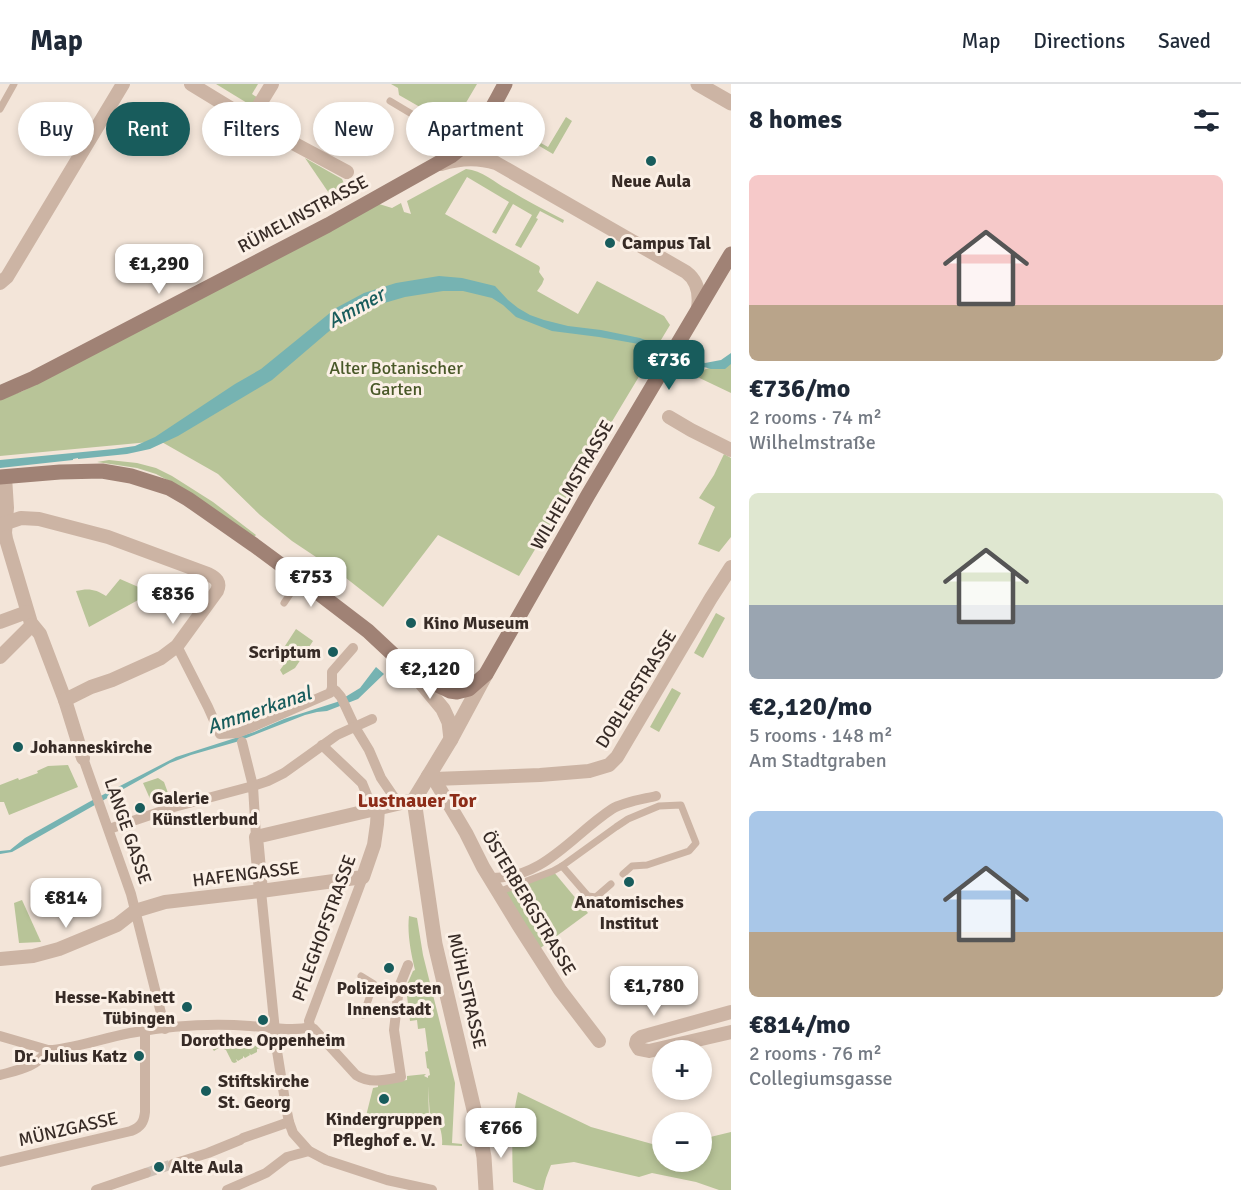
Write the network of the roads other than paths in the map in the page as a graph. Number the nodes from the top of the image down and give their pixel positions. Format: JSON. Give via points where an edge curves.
{"nodes":[{"id":1,"x":14,"y":84,"type":"edge"},
{"id":2,"x":123,"y":84,"type":"edge"},
{"id":3,"x":191,"y":84,"type":"edge"},
{"id":4,"x":272,"y":84,"type":"edge"},
{"id":5,"x":505,"y":84,"type":"edge"},
{"id":6,"x":698,"y":84,"type":"edge"},
{"id":7,"x":220,"y":102,"type":"edge"},
{"id":8,"x":261,"y":102,"type":"edge"},
{"id":9,"x":496,"y":102,"type":"edge"},
{"id":10,"x":731,"y":103,"type":"edge"},
{"id":11,"x":0,"y":109,"type":"edge"},
{"id":12,"x":301,"y":148,"type":"edge"},
{"id":13,"x":449,"y":156,"type":"edge"},
{"id":14,"x":433,"y":166,"type":"junction"},
{"id":15,"x":346,"y":172,"type":"dead end"},
{"id":16,"x":731,"y":254,"type":"edge"},
{"id":17,"x":0,"y":283,"type":"edge"},
{"id":18,"x":698,"y":308,"type":"junction"},
{"id":19,"x":0,"y":393,"type":"edge"},
{"id":20,"x":669,"y":417,"type":"dead end"},
{"id":21,"x":731,"y":450,"type":"edge"},
{"id":22,"x":2,"y":477,"type":"edge"},
{"id":23,"x":3,"y":524,"type":"edge"},
{"id":24,"x":731,"y":567,"type":"edge"},
{"id":25,"x":300,"y":579,"type":"junction"},
{"id":26,"x":284,"y":603,"type":"dead end"},
{"id":27,"x":30,"y":618,"type":"junction"},
{"id":28,"x":0,"y":622,"type":"edge"},
{"id":29,"x":177,"y":646,"type":"junction"},
{"id":30,"x":353,"y":648,"type":"dead end"},
{"id":31,"x":0,"y":657,"type":"edge"},
{"id":32,"x":414,"y":674,"type":"junction"},
{"id":33,"x":486,"y":674,"type":"junction"},
{"id":34,"x":332,"y":688,"type":"junction"},
{"id":35,"x":65,"y":700,"type":"junction"},
{"id":36,"x":372,"y":719,"type":"dead end"},
{"id":37,"x":355,"y":727,"type":"junction"},
{"id":38,"x":452,"y":739,"type":"junction"},
{"id":39,"x":242,"y":742,"type":"dead end"},
{"id":40,"x":322,"y":745,"type":"junction"},
{"id":41,"x":83,"y":758,"type":"joint"},
{"id":42,"x":431,"y":778,"type":"junction"},
{"id":43,"x":253,"y":786,"type":"junction"},
{"id":44,"x":656,"y":796,"type":"dead end"},
{"id":45,"x":414,"y":800,"type":"junction"},
{"id":46,"x":398,"y":803,"type":"junction"},
{"id":47,"x":375,"y":809,"type":"junction"},
{"id":48,"x":109,"y":829,"type":"junction"},
{"id":49,"x":256,"y":837,"type":"junction"},
{"id":50,"x":562,"y":866,"type":"junction"},
{"id":51,"x":622,"y":874,"type":"dead end"},
{"id":52,"x":363,"y":877,"type":"junction"},
{"id":53,"x":490,"y":878,"type":"junction"},
{"id":54,"x":611,"y":884,"type":"dead end"},
{"id":55,"x":261,"y":891,"type":"junction"},
{"id":56,"x":498,"y":892,"type":"junction"},
{"id":57,"x":135,"y":911,"type":"junction"},
{"id":58,"x":0,"y":959,"type":"edge"},
{"id":59,"x":408,"y":965,"type":"dead end"},
{"id":60,"x":361,"y":976,"type":"dead end"},
{"id":61,"x":731,"y":1012,"type":"edge"},
{"id":62,"x":363,"y":1015,"type":"dead end"},
{"id":63,"x":310,"y":1027,"type":"junction"},
{"id":64,"x":275,"y":1028,"type":"junction"},
{"id":65,"x":165,"y":1029,"type":"junction"},
{"id":66,"x":146,"y":1031,"type":"junction"},
{"id":67,"x":731,"y":1032,"type":"edge"},
{"id":68,"x":0,"y":1036,"type":"edge"},
{"id":69,"x":599,"y":1041,"type":"dead end"},
{"id":70,"x":48,"y":1050,"type":"junction"},
{"id":71,"x":0,"y":1076,"type":"edge"},
{"id":72,"x":289,"y":1122,"type":"junction"},
{"id":73,"x":309,"y":1151,"type":"junction"},
{"id":74,"x":0,"y":1161,"type":"edge"},
{"id":75,"x":172,"y":1164,"type":"tunnel mouth"},
{"id":76,"x":146,"y":1173,"type":"tunnel mouth"},
{"id":77,"x":96,"y":1190,"type":"edge"},
{"id":78,"x":227,"y":1190,"type":"edge"},
{"id":79,"x":432,"y":1190,"type":"edge"},
{"id":80,"x":486,"y":1190,"type":"edge"}],
"edges":[{"from":1,"to":11,"type":"lane"},
{"from":2,"to":17,"type":"street","via":[[8,277]]},
{"from":3,"to":7,"type":"street"},
{"from":4,"to":8,"type":"street"},
{"from":5,"to":9,"type":"main road","name":"RÜMELINSTRASSE"},
{"from":6,"to":10,"type":"street"},
{"from":12,"to":15,"type":"street"},
{"from":13,"to":14,"type":"main road","name":"RÜMELINSTRASSE"},
{"from":14,"to":18,"type":"street","via":[[468,158],[496,163],[686,272],[697,286]]},
{"from":14,"to":19,"type":"main road","name":"RÜMELINSTRASSE","via":[[149,319]]},
{"from":16,"to":18,"type":"main road","name":"WILHELMSTRASSE"},
{"from":18,"to":33,"type":"main road","name":"WILHELMSTRASSE"},
{"from":20,"to":21,"type":"street"},
{"from":22,"to":23,"type":"street","name":"LANGE GASSE","via":[[7,508]]},
{"from":22,"to":25,"type":"main road","via":[[95,471],[152,482],[188,499]]},
{"from":23,"to":27,"type":"street","name":"LANGE GASSE"},
{"from":23,"to":29,"type":"street","via":[[26,517],[102,535],[217,579],[217,591]]},
{"from":24,"to":42,"type":"street","name":"DOBLERSTRASSE","via":[[609,765],[589,771],[540,775]]},
{"from":25,"to":26,"type":"lane"},
{"from":25,"to":32,"type":"main road","via":[[368,631]]},
{"from":27,"to":28,"type":"street"},
{"from":27,"to":31,"type":"street"},
{"from":27,"to":35,"type":"street","name":"LANGE GASSE"},
{"from":29,"to":34,"type":"street","via":[[220,734],[238,733],[325,696]]},
{"from":29,"to":35,"type":"street","via":[[161,658]]},
{"from":30,"to":34,"type":"street","via":[[332,672]]},
{"from":32,"to":33,"type":"main road","via":[[457,692],[469,689]]},
{"from":32,"to":38,"type":"street","via":[[443,709]]},
{"from":33,"to":38,"type":"street","name":"WILHELMSTRASSE"},
{"from":34,"to":37,"type":"street"},
{"from":35,"to":41,"type":"street","name":"LANGE GASSE"},
{"from":36,"to":37,"type":"street"},
{"from":37,"to":40,"type":"street"},
{"from":37,"to":46,"type":"street"},
{"from":38,"to":42,"type":"street","name":"WILHELMSTRASSE"},
{"from":39,"to":43,"type":"street"},
{"from":40,"to":43,"type":"street","via":[[284,773]]},
{"from":40,"to":47,"type":"street","via":[[362,783]]},
{"from":41,"to":48,"type":"street","name":"LANGE GASSE"},
{"from":42,"to":45,"type":"street","name":"WILHELMSTRASSE"},
{"from":42,"to":53,"type":"street","name":"ÖSTERBERGSTRASSE"},
{"from":43,"to":48,"type":"street"},
{"from":43,"to":49,"type":"street"},
{"from":44,"to":53,"type":"street","via":[[614,808],[538,867]]},
{"from":45,"to":46,"type":"street"},
{"from":45,"to":80,"type":"street","name":"MÜHLSTRASSE","via":[[435,944],[480,1131]]},
{"from":46,"to":47,"type":"street"},
{"from":47,"to":49,"type":"street"},
{"from":47,"to":52,"type":"street","name":"PFLEGHOFSTRASSE","via":[[378,824]]},
{"from":48,"to":57,"type":"street","name":"LANGE GASSE"},
{"from":49,"to":55,"type":"street"},
{"from":50,"to":51,"type":"lane","via":[[628,819],[659,806],[681,805],[696,843],[689,851],[632,866]]},
{"from":50,"to":54,"type":"lane","via":[[588,896],[596,897]]},
{"from":50,"to":56,"type":"lane"},
{"from":52,"to":55,"type":"street","name":"HAFENGASSE"},
{"from":52,"to":63,"type":"street","name":"PFLEGHOFSTRASSE"},
{"from":53,"to":56,"type":"street","name":"ÖSTERBERGSTRASSE"},
{"from":55,"to":57,"type":"street","name":"HAFENGASSE","via":[[182,899]]},
{"from":55,"to":64,"type":"street"},
{"from":56,"to":69,"type":"street","name":"ÖSTERBERGSTRASSE","via":[[560,990]]},
{"from":57,"to":58,"type":"street","name":"HAFENGASSE","via":[[117,925],[59,949]]},
{"from":57,"to":65,"type":"street","name":"LANGE GASSE"},
{"from":59,"to":63,"type":"street","via":[[398,990],[394,1030],[394,1053],[401,1077],[365,1080]]},
{"from":60,"to":62,"type":"lane","via":[[374,984]]},
{"from":61,"to":67,"type":"street","via":[[641,1037],[636,1044],[649,1051]]},
{"from":63,"to":64,"type":"street","name":"PFLEGHOFSTRASSE"},
{"from":64,"to":65,"type":"street","name":"PFLEGHOFSTRASSE","via":[[230,1025]]},
{"from":64,"to":72,"type":"street"},
{"from":65,"to":66,"type":"street","name":"PFLEGHOFSTRASSE"},
{"from":66,"to":70,"type":"street","name":"PFLEGHOFSTRASSE"},
{"from":66,"to":74,"type":"street","name":"MÜNZGASSE","via":[[142,1124],[135,1130]]},
{"from":68,"to":70,"type":"street"},
{"from":70,"to":71,"type":"street","via":[[38,1062]]},
{"from":72,"to":73,"type":"street","via":[[296,1138]]},
{"from":72,"to":75,"type":"street"},
{"from":73,"to":78,"type":"street","via":[[287,1157],[266,1173]]},
{"from":73,"to":79,"type":"street","via":[[380,1178]]},
{"from":76,"to":77,"type":"street"}]}
